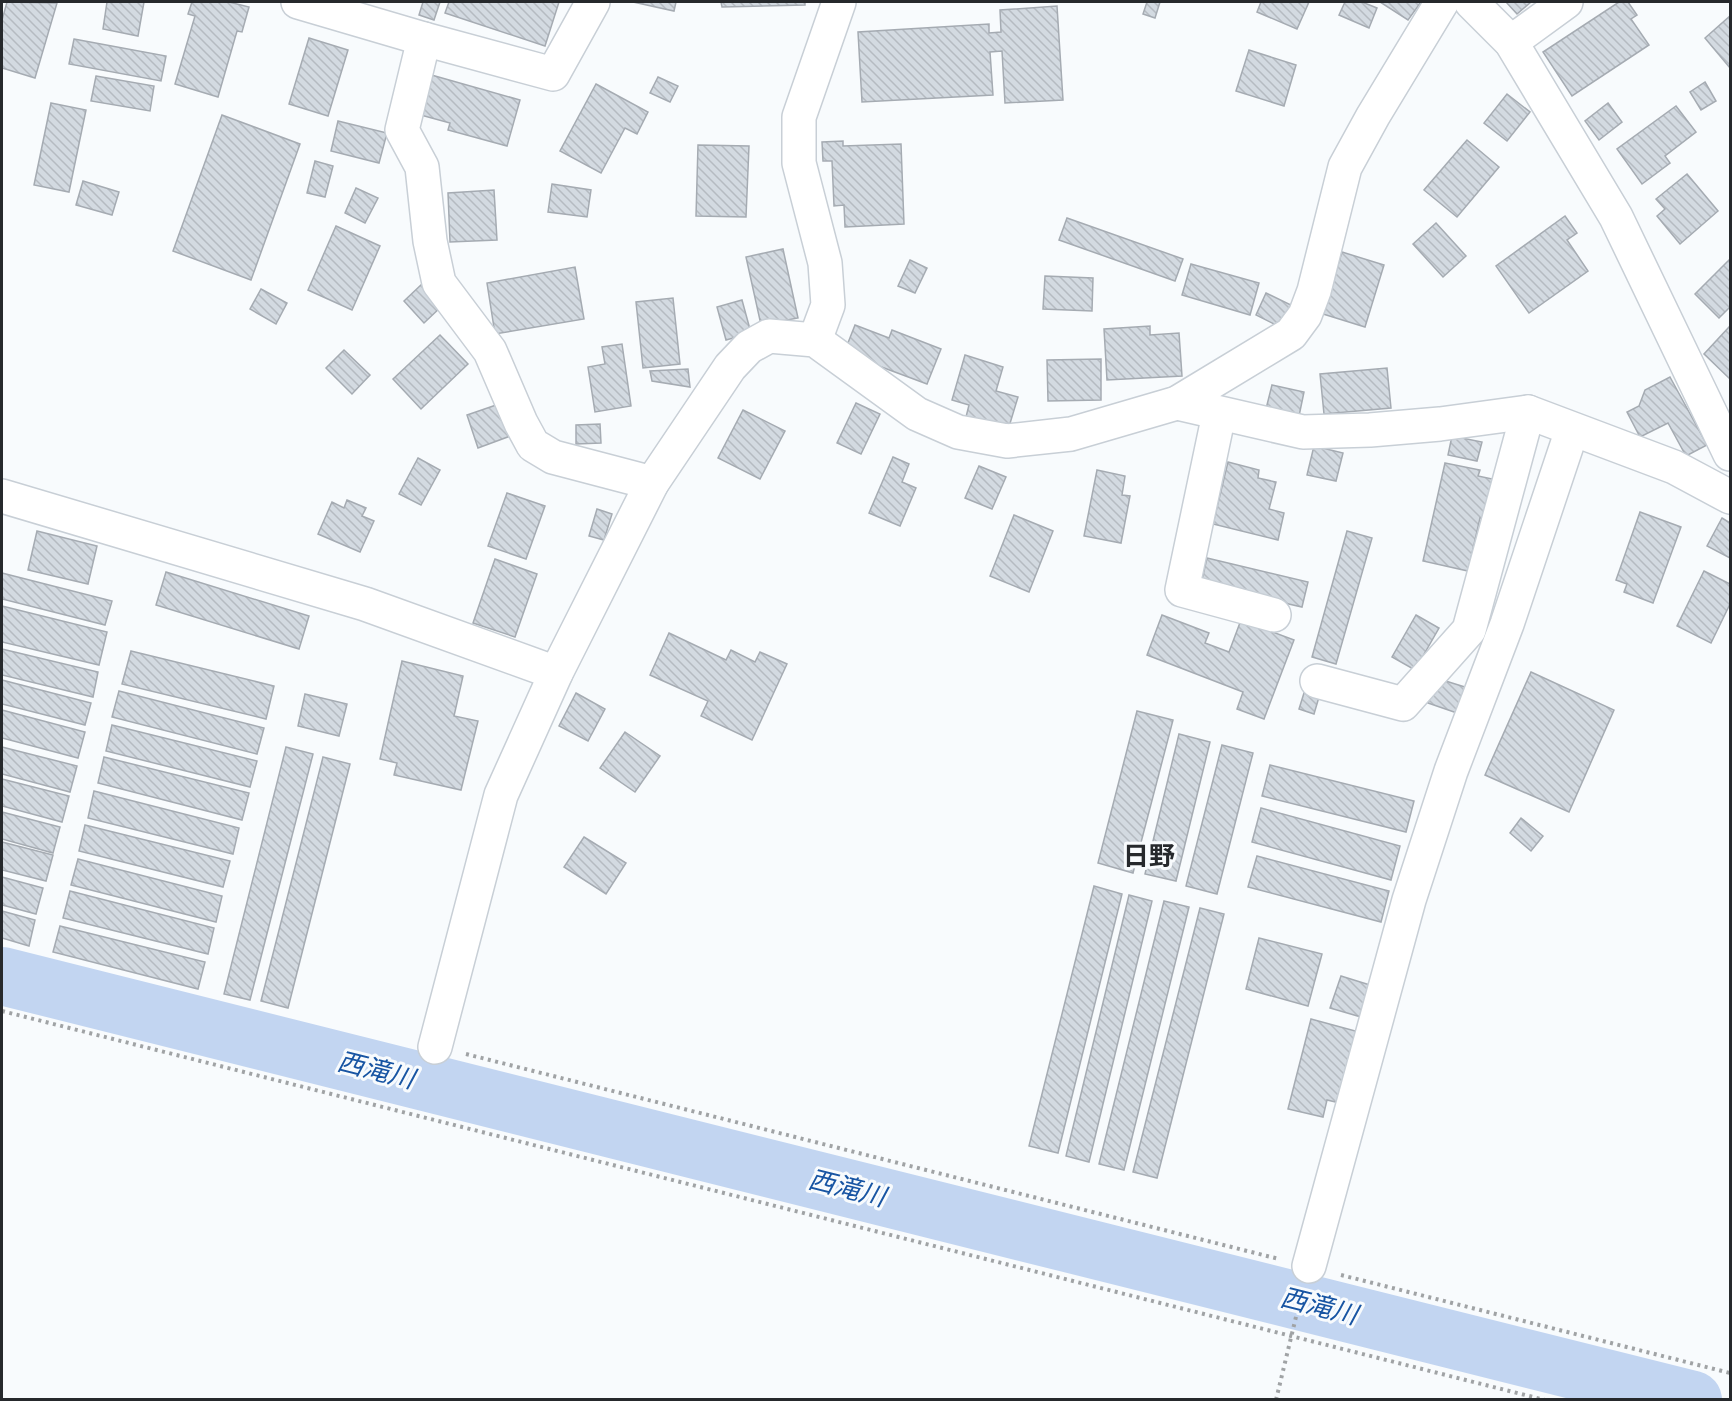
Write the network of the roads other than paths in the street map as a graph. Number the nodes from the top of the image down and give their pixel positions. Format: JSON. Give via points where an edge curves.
{"nodes":[{"id":1,"x":298,"y":2,"type":"edge"},
{"id":2,"x":593,"y":2,"type":"edge"},
{"id":3,"x":839,"y":2,"type":"edge"},
{"id":4,"x":1442,"y":2,"type":"edge"},
{"id":5,"x":1471,"y":2,"type":"edge"},
{"id":6,"x":1566,"y":2,"type":"edge"},
{"id":7,"x":424,"y":39,"type":"junction"},
{"id":8,"x":1511,"y":42,"type":"junction"},
{"id":9,"x":815,"y":339,"type":"junction"},
{"id":10,"x":1177,"y":403,"type":"junction"},
{"id":11,"x":1528,"y":412,"type":"junction"},
{"id":12,"x":1219,"y":414,"type":"junction"},
{"id":13,"x":1572,"y":430,"type":"junction"},
{"id":14,"x":1731,"y":454,"type":"edge"},
{"id":15,"x":652,"y":483,"type":"junction"},
{"id":16,"x":2,"y":496,"type":"edge"},
{"id":17,"x":1731,"y":498,"type":"edge"},
{"id":18,"x":1274,"y":615,"type":"dead end"},
{"id":19,"x":556,"y":673,"type":"junction"},
{"id":20,"x":1317,"y":681,"type":"dead end"},
{"id":21,"x":435,"y":1047,"type":"road end"},
{"id":22,"x":1305,"y":1280,"type":"road end"}],
"edges":[{"from":1,"to":7,"type":"street"},
{"from":2,"to":7,"type":"street","via":[[553,74]]},
{"from":3,"to":9,"type":"street","via":[[799,117],[799,163],[825,263],[828,304]]},
{"from":4,"to":10,"type":"street","via":[[1345,167],[1305,315],[1291,334]]},
{"from":5,"to":8,"type":"street"},
{"from":6,"to":8,"type":"street"},
{"from":7,"to":15,"type":"street","via":[[402,130],[422,167],[439,283],[490,351],[533,445],[553,458]]},
{"from":8,"to":14,"type":"street","via":[[1616,216]]},
{"from":9,"to":10,"type":"street","via":[[917,414],[958,432],[1008,441],[1071,434]]},
{"from":9,"to":15,"type":"street","via":[[769,336],[749,347],[730,367]]},
{"from":10,"to":12,"type":"street"},
{"from":11,"to":12,"type":"street","via":[[1440,424],[1303,432]]},
{"from":11,"to":13,"type":"street"},
{"from":11,"to":20,"type":"street","via":[[1469,630],[1403,704]]},
{"from":12,"to":18,"type":"street","via":[[1182,590]]},
{"from":13,"to":17,"type":"street","via":[[1674,467]]},
{"from":13,"to":22,"type":"street","via":[[1409,900]]},
{"from":15,"to":19,"type":"street"},
{"from":16,"to":19,"type":"street","via":[[365,604]]},
{"from":19,"to":21,"type":"street","via":[[501,795]]}]}
